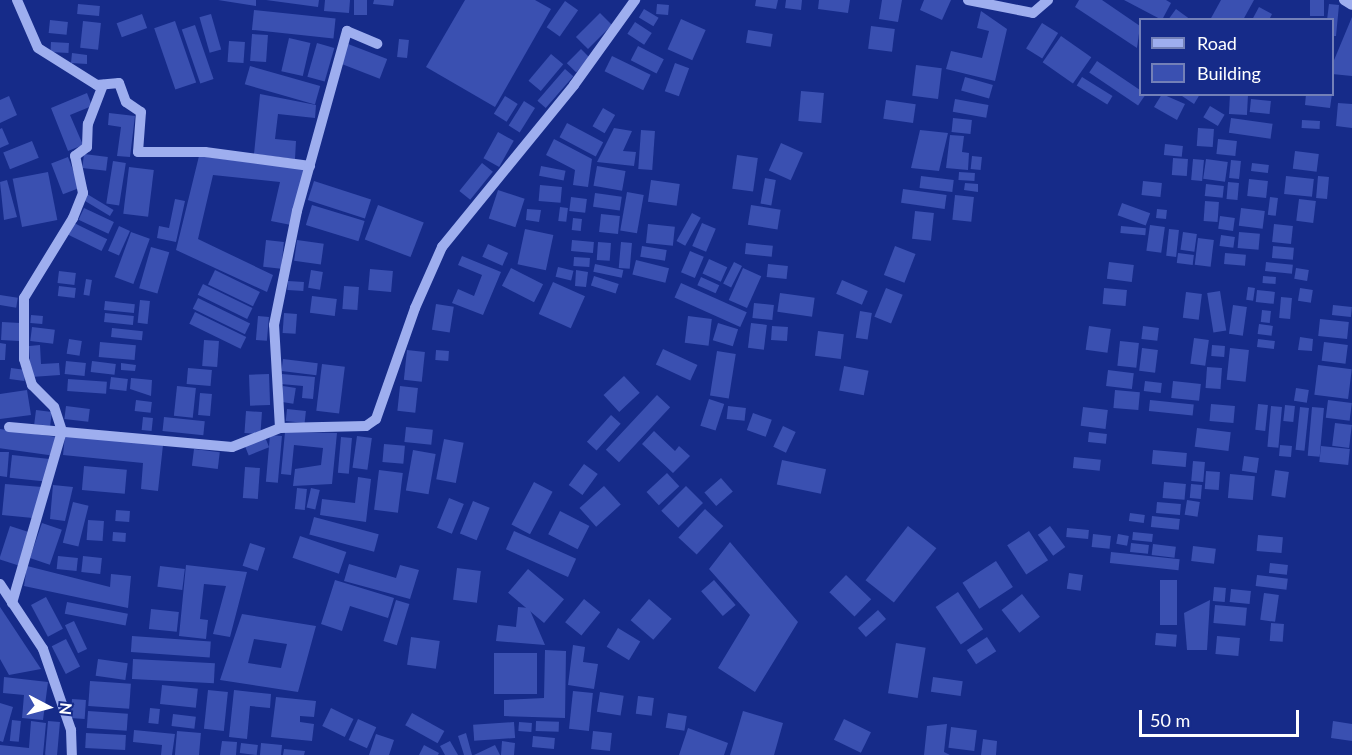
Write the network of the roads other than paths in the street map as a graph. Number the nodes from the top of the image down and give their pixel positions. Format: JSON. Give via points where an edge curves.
{"nodes":[{"id":1,"x":17,"y":0,"type":"edge"},
{"id":2,"x":634,"y":0,"type":"edge"},
{"id":3,"x":968,"y":0,"type":"edge"},
{"id":4,"x":1048,"y":0,"type":"edge"},
{"id":5,"x":1344,"y":0,"type":"edge"},
{"id":6,"x":1352,"y":5,"type":"edge"},
{"id":7,"x":377,"y":44,"type":"dead end"},
{"id":8,"x":103,"y":85,"type":"junction"},
{"id":9,"x":310,"y":166,"type":"junction"},
{"id":10,"x":9,"y":427,"type":"dead end"},
{"id":11,"x":280,"y":428,"type":"junction"},
{"id":12,"x":62,"y":431,"type":"junction"},
{"id":13,"x":0,"y":584,"type":"edge"},
{"id":14,"x":12,"y":603,"type":"junction"},
{"id":15,"x":72,"y":755,"type":"edge"}],
"edges":[{"from":1,"to":8,"type":"street","via":[[38,48]]},
{"from":2,"to":11,"type":"street","via":[[574,85],[442,247],[415,308],[376,419],[366,426]]},
{"from":3,"to":4,"type":"street","via":[[1033,13]]},
{"from":5,"to":6,"type":"street"},
{"from":7,"to":9,"type":"street","via":[[347,31]]},
{"from":8,"to":9,"type":"street","via":[[119,83],[126,102],[141,112],[138,152],[205,152]]},
{"from":8,"to":12,"type":"street","via":[[88,124],[87,147],[75,156],[83,193],[73,218],[24,298],[24,359],[32,385],[54,406]]},
{"from":9,"to":11,"type":"street","via":[[273,325]]},
{"from":10,"to":12,"type":"street"},
{"from":11,"to":12,"type":"street","via":[[232,447]]},
{"from":12,"to":14,"type":"street"},
{"from":13,"to":14,"type":"street"},
{"from":14,"to":15,"type":"street","via":[[43,649],[71,730]]}]}
